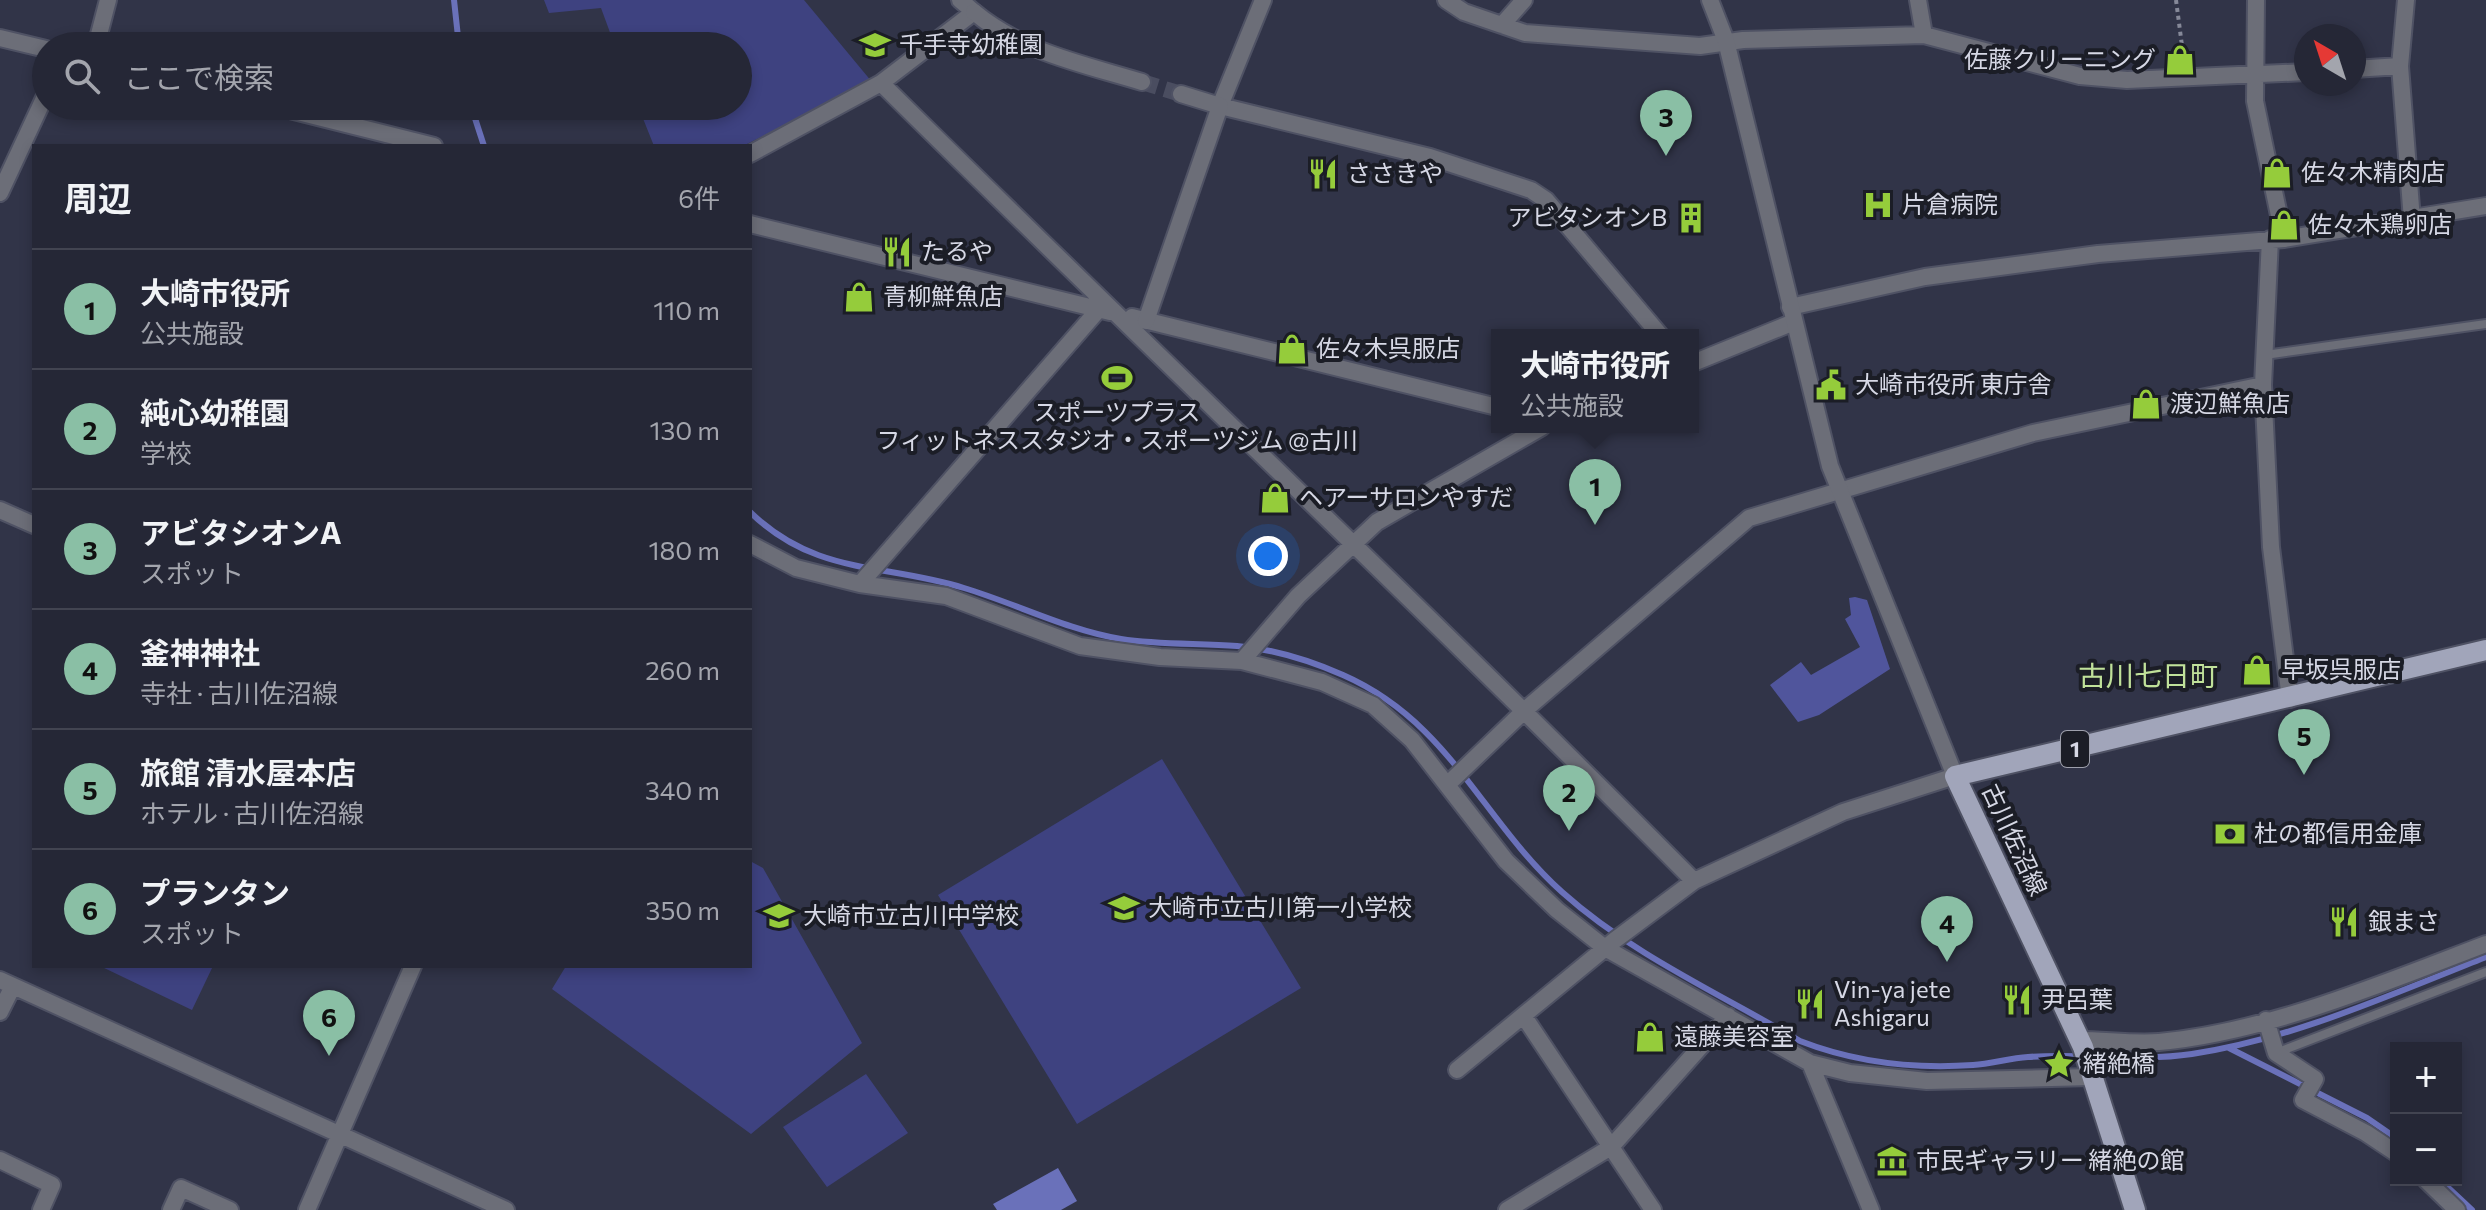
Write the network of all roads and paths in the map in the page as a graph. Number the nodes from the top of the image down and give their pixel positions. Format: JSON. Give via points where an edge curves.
{"nodes":[{"id":1,"x":108,"y":0,"type":"edge"},
{"id":2,"x":960,"y":0,"type":"edge"},
{"id":3,"x":1263,"y":0,"type":"edge"},
{"id":4,"x":1446,"y":0,"type":"edge"},
{"id":5,"x":1524,"y":0,"type":"edge"},
{"id":6,"x":1710,"y":0,"type":"edge"},
{"id":7,"x":1918,"y":0,"type":"edge"},
{"id":8,"x":2176,"y":0,"type":"edge"},
{"id":9,"x":2256,"y":0,"type":"edge"},
{"id":10,"x":2406,"y":0,"type":"edge"},
{"id":11,"x":974,"y":12,"type":"junction"},
{"id":12,"x":1502,"y":25,"type":"junction"},
{"id":13,"x":100,"y":32,"type":"edge"},
{"id":14,"x":1924,"y":35,"type":"junction"},
{"id":15,"x":0,"y":38,"type":"edge"},
{"id":16,"x":1726,"y":41,"type":"junction"},
{"id":17,"x":32,"y":46,"type":"edge"},
{"id":18,"x":2400,"y":66,"type":"junction"},
{"id":19,"x":2366,"y":68,"type":"edge"},
{"id":20,"x":2294,"y":73,"type":"edge"},
{"id":21,"x":2254,"y":75,"type":"junction"},
{"id":22,"x":2187,"y":78,"type":"junction"},
{"id":23,"x":1142,"y":82,"type":"tunnel mouth"},
{"id":24,"x":881,"y":83,"type":"junction"},
{"id":25,"x":1181,"y":94,"type":"tunnel mouth"},
{"id":26,"x":1220,"y":106,"type":"junction"},
{"id":27,"x":39,"y":120,"type":"edge"},
{"id":28,"x":330,"y":120,"type":"edge"},
{"id":29,"x":33,"y":142,"type":"edge"},
{"id":30,"x":426,"y":144,"type":"edge"},
{"id":31,"x":752,"y":153,"type":"edge"},
{"id":32,"x":0,"y":193,"type":"edge"},
{"id":33,"x":2486,"y":206,"type":"edge"},
{"id":34,"x":2412,"y":220,"type":"junction"},
{"id":35,"x":752,"y":224,"type":"edge"},
{"id":36,"x":2277,"y":239,"type":"junction"},
{"id":37,"x":1106,"y":311,"type":"junction"},
{"id":38,"x":1792,"y":314,"type":"junction"},
{"id":39,"x":1146,"y":321,"type":"junction"},
{"id":40,"x":2486,"y":324,"type":"edge"},
{"id":41,"x":1655,"y":329,"type":"edge"},
{"id":42,"x":2264,"y":355,"type":"junction"},
{"id":43,"x":1699,"y":360,"type":"edge"},
{"id":44,"x":2263,"y":385,"type":"junction"},
{"id":45,"x":1491,"y":406,"type":"edge"},
{"id":46,"x":1531,"y":433,"type":"edge"},
{"id":47,"x":1840,"y":493,"type":"junction"},
{"id":48,"x":0,"y":510,"type":"edge"},
{"id":49,"x":32,"y":524,"type":"edge"},
{"id":50,"x":1352,"y":544,"type":"junction"},
{"id":51,"x":752,"y":545,"type":"edge"},
{"id":52,"x":864,"y":580,"type":"junction"},
{"id":53,"x":2486,"y":650,"type":"edge"},
{"id":54,"x":1244,"y":658,"type":"junction"},
{"id":55,"x":2290,"y":699,"type":"junction"},
{"id":56,"x":1525,"y":710,"type":"junction"},
{"id":57,"x":1955,"y":776,"type":"junction"},
{"id":58,"x":1452,"y":780,"type":"junction"},
{"id":59,"x":1694,"y":881,"type":"junction"},
{"id":60,"x":1615,"y":940,"type":"junction"},
{"id":61,"x":2486,"y":944,"type":"edge"},
{"id":62,"x":412,"y":968,"type":"edge"},
{"id":63,"x":2486,"y":972,"type":"edge"},
{"id":64,"x":7,"y":983,"type":"edge"},
{"id":65,"x":0,"y":1012,"type":"edge"},
{"id":66,"x":1728,"y":1016,"type":"junction"},
{"id":67,"x":1525,"y":1018,"type":"junction"},
{"id":68,"x":2271,"y":1036,"type":"junction"},
{"id":69,"x":2085,"y":1058,"type":"junction"},
{"id":70,"x":1810,"y":1063,"type":"junction"},
{"id":71,"x":1457,"y":1070,"type":"dead end"},
{"id":72,"x":342,"y":1138,"type":"junction"},
{"id":73,"x":1611,"y":1147,"type":"junction"},
{"id":74,"x":2390,"y":1149,"type":"edge"},
{"id":75,"x":0,"y":1160,"type":"edge"},
{"id":76,"x":2432,"y":1186,"type":"edge"},
{"id":77,"x":41,"y":1210,"type":"edge"},
{"id":78,"x":171,"y":1210,"type":"edge"},
{"id":79,"x":230,"y":1210,"type":"edge"},
{"id":80,"x":307,"y":1210,"type":"edge"},
{"id":81,"x":506,"y":1210,"type":"edge"},
{"id":82,"x":1507,"y":1210,"type":"edge"},
{"id":83,"x":1653,"y":1210,"type":"edge"},
{"id":84,"x":1871,"y":1210,"type":"edge"},
{"id":85,"x":2135,"y":1210,"type":"edge"},
{"id":86,"x":2457,"y":1210,"type":"edge"}],
"edges":[{"from":1,"to":13,"type":"street"},
{"from":2,"to":11,"type":"street"},
{"from":3,"to":26,"type":"street"},
{"from":4,"to":12,"type":"street"},
{"from":5,"to":12,"type":"street"},
{"from":6,"to":16,"type":"street"},
{"from":7,"to":14,"type":"street"},
{"from":8,"to":22,"type":"path"},
{"from":9,"to":21,"type":"street"},
{"from":10,"to":18,"type":"street"},
{"from":11,"to":23,"type":"street","via":[[1001,34],[1031,47]]},
{"from":11,"to":24,"type":"street"},
{"from":12,"to":16,"type":"street","via":[[1525,33],[1700,46]]},
{"from":14,"to":16,"type":"street"},
{"from":14,"to":22,"type":"street","via":[[2080,76]]},
{"from":15,"to":17,"type":"street"},
{"from":16,"to":38,"type":"street"},
{"from":18,"to":19,"type":"street"},
{"from":18,"to":34,"type":"street"},
{"from":20,"to":21,"type":"street"},
{"from":21,"to":22,"type":"street"},
{"from":21,"to":36,"type":"street"},
{"from":24,"to":31,"type":"street"},
{"from":24,"to":37,"type":"street"},
{"from":25,"to":26,"type":"street"},
{"from":26,"to":39,"type":"street"},
{"from":26,"to":41,"type":"street","via":[[1430,157],[1531,190],[1546,200]]},
{"from":27,"to":29,"type":"street"},
{"from":28,"to":30,"type":"street"},
{"from":29,"to":32,"type":"street"},
{"from":33,"to":34,"type":"street"},
{"from":34,"to":36,"type":"street"},
{"from":35,"to":37,"type":"street"},
{"from":36,"to":38,"type":"street","via":[[2098,254],[1925,277]]},
{"from":36,"to":42,"type":"street"},
{"from":37,"to":39,"type":"street"},
{"from":37,"to":50,"type":"street"},
{"from":37,"to":52,"type":"street"},
{"from":38,"to":43,"type":"street"},
{"from":38,"to":47,"type":"street"},
{"from":39,"to":45,"type":"street"},
{"from":40,"to":42,"type":"lane"},
{"from":42,"to":44,"type":"street"},
{"from":44,"to":47,"type":"street","via":[[2033,433]]},
{"from":44,"to":55,"type":"street","via":[[2271,547]]},
{"from":46,"to":50,"type":"street","via":[[1402,506]]},
{"from":47,"to":56,"type":"street","via":[[1749,518]]},
{"from":47,"to":57,"type":"street"},
{"from":48,"to":49,"type":"street"},
{"from":50,"to":54,"type":"street"},
{"from":50,"to":56,"type":"street"},
{"from":51,"to":52,"type":"street","via":[[796,568]]},
{"from":52,"to":54,"type":"street","via":[[946,596],[1080,646],[1160,657]]},
{"from":53,"to":55,"type":"main road","name":"古川佐沼線","number":"1"},
{"from":54,"to":58,"type":"street","via":[[1322,682],[1373,705]]},
{"from":55,"to":57,"type":"main road","name":"古川佐沼線","number":"1"},
{"from":56,"to":58,"type":"street"},
{"from":56,"to":59,"type":"street"},
{"from":57,"to":59,"type":"street","via":[[1843,812]]},
{"from":57,"to":69,"type":"main road","name":"古川佐沼線"},
{"from":58,"to":60,"type":"street","via":[[1506,861],[1557,910]]},
{"from":59,"to":60,"type":"street"},
{"from":60,"to":66,"type":"street"},
{"from":60,"to":67,"type":"street"},
{"from":61,"to":68,"type":"street","via":[[2383,983]]},
{"from":62,"to":72,"type":"street"},
{"from":63,"to":68,"type":"lane"},
{"from":64,"to":65,"type":"street"},
{"from":64,"to":72,"type":"street"},
{"from":66,"to":70,"type":"street"},
{"from":66,"to":73,"type":"street"},
{"from":67,"to":71,"type":"street"},
{"from":67,"to":73,"type":"street"},
{"from":68,"to":69,"type":"street","via":[[2203,1036]]},
{"from":68,"to":74,"type":"street","via":[[2315,1079],[2303,1100]]},
{"from":69,"to":70,"type":"street","via":[[1927,1081]]},
{"from":69,"to":85,"type":"main road","name":"古川佐沼線"},
{"from":70,"to":84,"type":"street"},
{"from":72,"to":80,"type":"street"},
{"from":72,"to":81,"type":"street"},
{"from":73,"to":82,"type":"street"},
{"from":73,"to":83,"type":"street"},
{"from":75,"to":77,"type":"street","via":[[52,1185]]},
{"from":76,"to":86,"type":"street"},
{"from":78,"to":79,"type":"street","via":[[181,1188]]}]}
